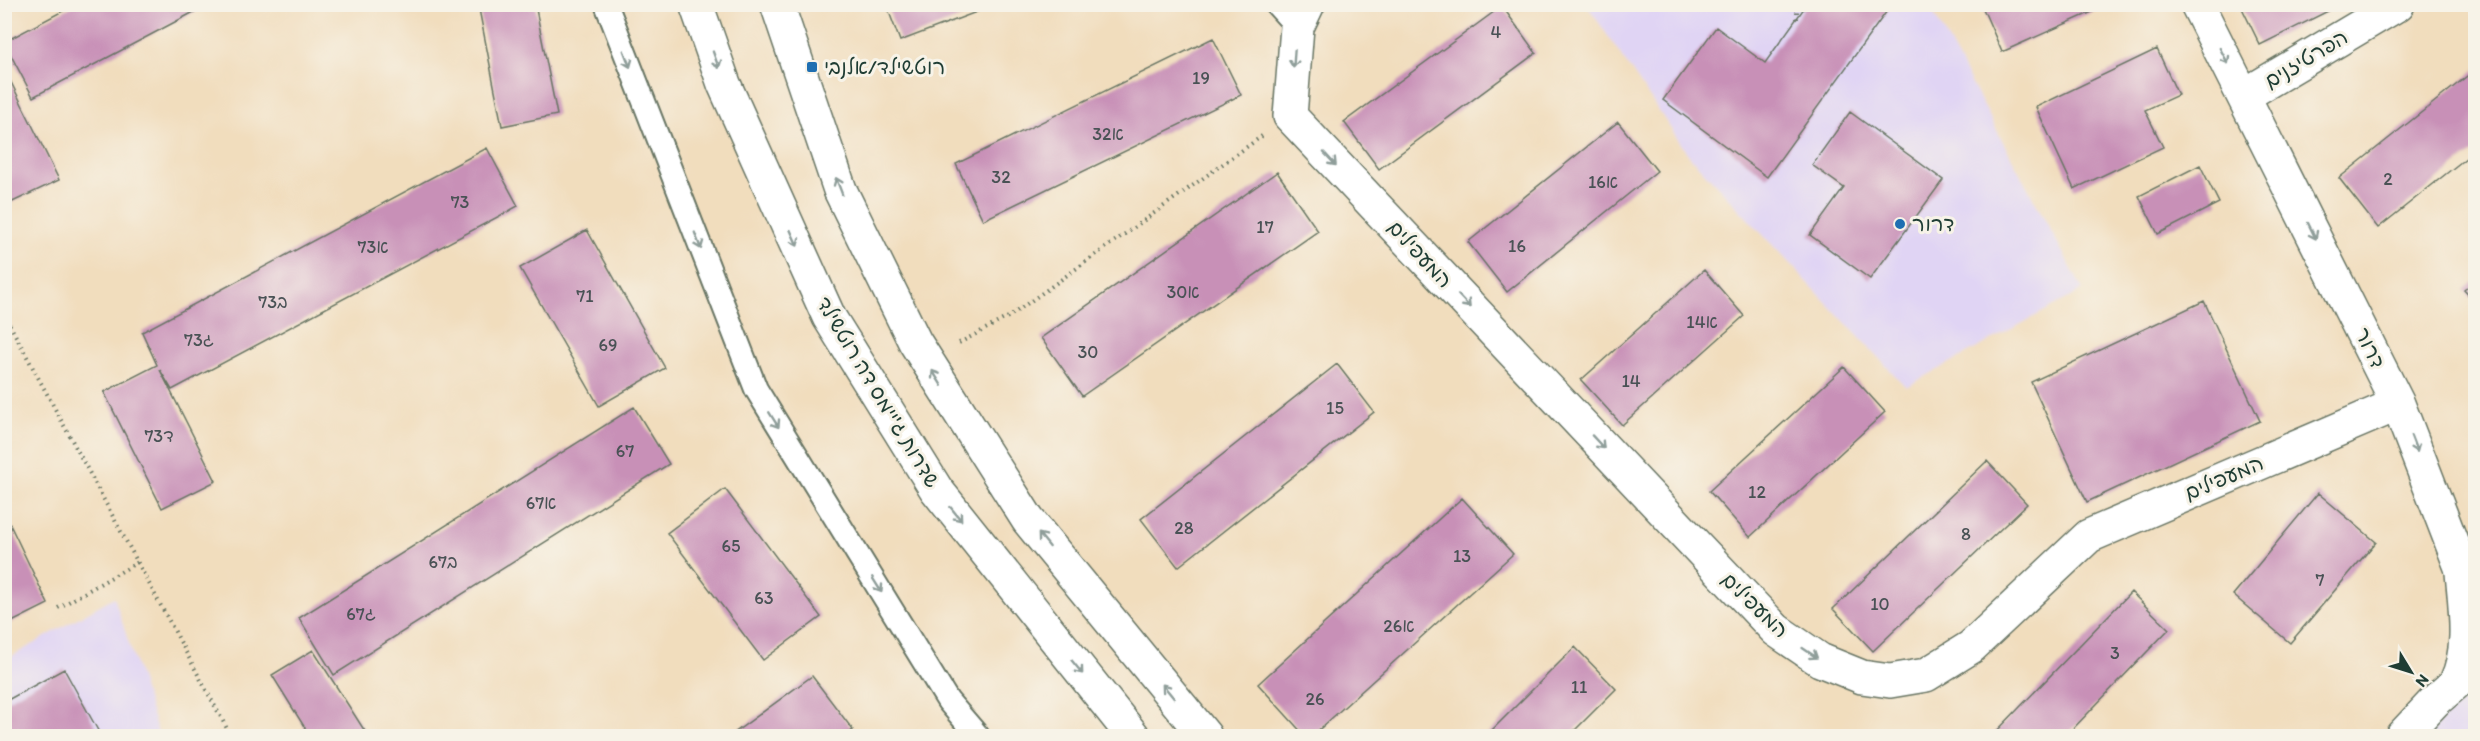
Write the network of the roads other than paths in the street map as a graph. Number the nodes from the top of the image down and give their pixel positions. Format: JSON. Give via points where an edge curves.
{"nodes":[{"id":1,"x":606,"y":4,"type":"edge"},
{"id":2,"x":696,"y":4,"type":"edge"},
{"id":3,"x":777,"y":4,"type":"edge"},
{"id":4,"x":2197,"y":4,"type":"edge"},
{"id":5,"x":2398,"y":4,"type":"edge"},
{"id":6,"x":1294,"y":12,"type":"edge"},
{"id":7,"x":2245,"y":95,"type":"junction"},
{"id":8,"x":2398,"y":404,"type":"junction"},
{"id":9,"x":2462,"y":572,"type":"junction"},
{"id":10,"x":2475,"y":604,"type":"edge"},
{"id":11,"x":2466,"y":675,"type":"edge"},
{"id":12,"x":978,"y":736,"type":"edge"},
{"id":13,"x":1133,"y":736,"type":"edge"},
{"id":14,"x":1205,"y":736,"type":"edge"},
{"id":15,"x":2402,"y":736,"type":"edge"}],
"edges":[{"from":1,"to":12,"type":"lane","one_way":true,"via":[[756,389],[948,701]]},
{"from":2,"to":13,"type":"street","name":"שדרות ג'יימס דה רוטשילד","one_way":true,"via":[[724,84],[829,317],[936,489]]},
{"from":14,"to":3,"type":"street","one_way":true,"via":[[1028,520],[915,342],[840,190]]},
{"from":4,"to":7,"type":"street","name":"דרור","one_way":true},
{"from":5,"to":7,"type":"street","name":"הפרטיזנים"},
{"from":6,"to":8,"type":"street","name":"המעפילים","one_way":true,"via":[[1290,117],[1776,630],[1820,660],[1862,677],[1890,681],[1926,675],[1971,647],[2089,536]]},
{"from":7,"to":8,"type":"street","name":"דרור","one_way":true},
{"from":8,"to":9,"type":"street","name":"דרור","one_way":true},
{"from":9,"to":10,"type":"street","name":"דרור"},
{"from":9,"to":11,"type":"street"},
{"from":11,"to":15,"type":"street"}]}
